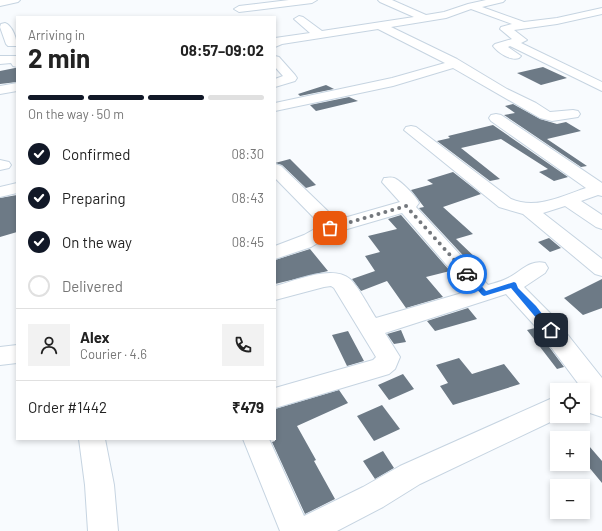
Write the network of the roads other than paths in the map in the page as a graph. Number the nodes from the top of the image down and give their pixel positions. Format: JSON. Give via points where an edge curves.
{"nodes":[{"id":1,"x":15,"y":0,"type":"edge"},
{"id":2,"x":312,"y":0,"type":"edge"},
{"id":3,"x":382,"y":0,"type":"edge"},
{"id":4,"x":500,"y":0,"type":"edge"},
{"id":5,"x":0,"y":2,"type":"edge"},
{"id":6,"x":471,"y":6,"type":"junction"},
{"id":7,"x":599,"y":6,"type":"edge"},
{"id":8,"x":247,"y":16,"type":"edge"},
{"id":9,"x":424,"y":18,"type":"junction"},
{"id":10,"x":299,"y":19,"type":"dead end"},
{"id":11,"x":381,"y":22,"type":"junction"},
{"id":12,"x":522,"y":25,"type":"junction"},
{"id":13,"x":5,"y":26,"type":"dead end"},
{"id":14,"x":320,"y":35,"type":"junction"},
{"id":15,"x":276,"y":41,"type":"edge"},
{"id":16,"x":512,"y":43,"type":"junction"},
{"id":17,"x":15,"y":44,"type":"edge"},
{"id":18,"x":0,"y":46,"type":"edge"},
{"id":19,"x":515,"y":56,"type":"dead end"},
{"id":20,"x":0,"y":60,"type":"edge"},
{"id":21,"x":16,"y":61,"type":"edge"},
{"id":22,"x":276,"y":61,"type":"edge"},
{"id":23,"x":454,"y":64,"type":"junction"},
{"id":24,"x":276,"y":83,"type":"edge"},
{"id":25,"x":16,"y":87,"type":"edge"},
{"id":26,"x":602,"y":87,"type":"edge"},
{"id":27,"x":0,"y":90,"type":"edge"},
{"id":28,"x":276,"y":107,"type":"edge"},
{"id":29,"x":573,"y":114,"type":"dead end"},
{"id":30,"x":496,"y":118,"type":"dead end"},
{"id":31,"x":411,"y":130,"type":"dead end"},
{"id":32,"x":276,"y":170,"type":"edge"},
{"id":33,"x":390,"y":182,"type":"dead end"},
{"id":34,"x":16,"y":188,"type":"edge"},
{"id":35,"x":601,"y":190,"type":"edge"},
{"id":36,"x":0,"y":192,"type":"edge"},
{"id":37,"x":567,"y":200,"type":"junction"},
{"id":38,"x":406,"y":206,"type":"junction"},
{"id":39,"x":529,"y":210,"type":"junction"},
{"id":40,"x":602,"y":224,"type":"edge"},
{"id":41,"x":330,"y":228,"type":"junction"},
{"id":42,"x":276,"y":253,"type":"edge"},
{"id":43,"x":538,"y":268,"type":"dead end"},
{"id":44,"x":602,"y":269,"type":"edge"},
{"id":45,"x":514,"y":284,"type":"junction"},
{"id":46,"x":276,"y":293,"type":"edge"},
{"id":47,"x":484,"y":294,"type":"junction"},
{"id":48,"x":371,"y":328,"type":"junction"},
{"id":49,"x":16,"y":354,"type":"edge"},
{"id":50,"x":0,"y":356,"type":"edge"},
{"id":51,"x":602,"y":397,"type":"edge"},
{"id":52,"x":276,"y":398,"type":"edge"},
{"id":53,"x":590,"y":402,"type":"edge"},
{"id":54,"x":602,"y":406,"type":"edge"},
{"id":55,"x":550,"y":410,"type":"edge"},
{"id":56,"x":92,"y":440,"type":"edge"},
{"id":57,"x":256,"y":440,"type":"edge"},
{"id":58,"x":103,"y":531,"type":"edge"},
{"id":59,"x":295,"y":531,"type":"edge"},
{"id":60,"x":306,"y":531,"type":"edge"}],
"edges":[{"from":1,"to":5,"type":"street"},
{"from":2,"to":8,"type":"street","via":[[236,7]]},
{"from":3,"to":9,"type":"street"},
{"from":4,"to":6,"type":"street"},
{"from":6,"to":9,"type":"street","via":[[455,13]]},
{"from":6,"to":12,"type":"street"},
{"from":7,"to":12,"type":"street","via":[[557,21]]},
{"from":9,"to":11,"type":"street"},
{"from":10,"to":14,"type":"street"},
{"from":11,"to":14,"type":"street"},
{"from":11,"to":23,"type":"street"},
{"from":12,"to":16,"type":"street","via":[[505,29],[521,40]]},
{"from":13,"to":17,"type":"street"},
{"from":14,"to":15,"type":"street"},
{"from":16,"to":19,"type":"street","via":[[499,47]]},
{"from":16,"to":26,"type":"street"},
{"from":17,"to":18,"type":"street"},
{"from":20,"to":21,"type":"street"},
{"from":22,"to":24,"type":"street","via":[[291,78]]},
{"from":23,"to":28,"type":"street","via":[[393,82]]},
{"from":23,"to":29,"type":"street","via":[[544,115],[552,117]]},
{"from":25,"to":27,"type":"street"},
{"from":30,"to":35,"type":"street"},
{"from":31,"to":39,"type":"street","via":[[505,203]]},
{"from":32,"to":41,"type":"street","via":[[328,221]]},
{"from":33,"to":38,"type":"street","via":[[410,201]]},
{"from":34,"to":36,"type":"street"},
{"from":35,"to":37,"type":"street"},
{"from":37,"to":39,"type":"street"},
{"from":37,"to":40,"type":"street"},
{"from":38,"to":41,"type":"street"},
{"from":38,"to":47,"type":"street"},
{"from":39,"to":44,"type":"street"},
{"from":41,"to":42,"type":"street","via":[[310,240]]},
{"from":43,"to":45,"type":"street"},
{"from":45,"to":47,"type":"street"},
{"from":45,"to":51,"type":"street","via":[[514,289],[544,321]]},
{"from":46,"to":48,"type":"street","via":[[330,278],[338,280],[344,285]]},
{"from":47,"to":48,"type":"street"},
{"from":48,"to":52,"type":"street","via":[[388,357],[387,362],[381,367]]},
{"from":49,"to":50,"type":"street"},
{"from":53,"to":54,"type":"street"},
{"from":55,"to":60,"type":"street","via":[[410,475]]},
{"from":56,"to":58,"type":"street","via":[[99,474]]},
{"from":57,"to":59,"type":"street"}]}
